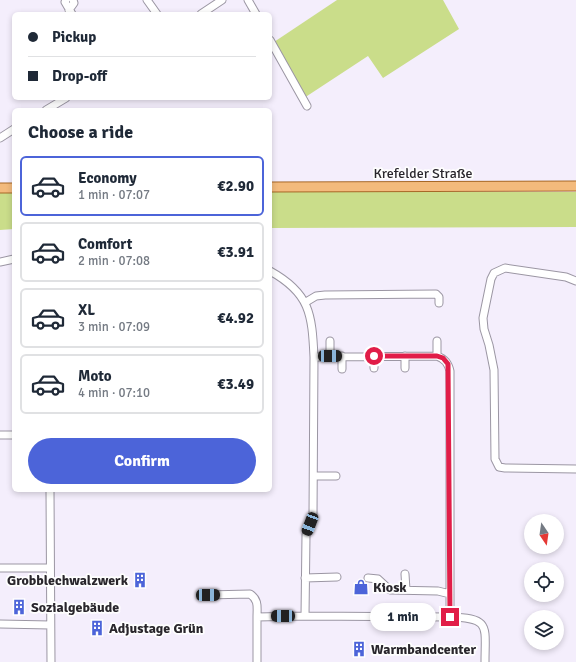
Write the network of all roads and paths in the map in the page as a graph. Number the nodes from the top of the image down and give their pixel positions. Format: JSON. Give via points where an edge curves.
{"nodes":[{"id":1,"x":66,"y":0,"type":"edge"},
{"id":2,"x":73,"y":0,"type":"edge"},
{"id":3,"x":147,"y":0,"type":"edge"},
{"id":4,"x":222,"y":0,"type":"edge"},
{"id":5,"x":248,"y":0,"type":"edge"},
{"id":6,"x":70,"y":12,"type":"edge"},
{"id":7,"x":156,"y":12,"type":"edge"},
{"id":8,"x":204,"y":12,"type":"edge"},
{"id":9,"x":255,"y":12,"type":"edge"},
{"id":10,"x":272,"y":44,"type":"edge"},
{"id":11,"x":63,"y":100,"type":"edge"},
{"id":12,"x":306,"y":106,"type":"dead end"},
{"id":13,"x":49,"y":108,"type":"edge"},
{"id":14,"x":12,"y":130,"type":"edge"},
{"id":15,"x":0,"y":138,"type":"edge"},
{"id":16,"x":576,"y":180,"type":"edge"},
{"id":17,"x":272,"y":181,"type":"edge"},
{"id":18,"x":0,"y":182,"type":"edge"},
{"id":19,"x":12,"y":182,"type":"edge"},
{"id":20,"x":576,"y":186,"type":"edge"},
{"id":21,"x":272,"y":187,"type":"edge"},
{"id":22,"x":0,"y":188,"type":"edge"},
{"id":23,"x":12,"y":188,"type":"edge"},
{"id":24,"x":12,"y":259,"type":"edge"},
{"id":25,"x":0,"y":262,"type":"edge"},
{"id":26,"x":272,"y":272,"type":"edge"},
{"id":27,"x":576,"y":280,"type":"edge"},
{"id":28,"x":325,"y":295,"type":"junction"},
{"id":29,"x":306,"y":302,"type":"junction"},
{"id":30,"x":439,"y":303,"type":"dead end"},
{"id":31,"x":330,"y":304,"type":"dead end"},
{"id":32,"x":330,"y":341,"type":"dead end"},
{"id":33,"x":437,"y":341,"type":"dead end"},
{"id":34,"x":330,"y":356,"type":"junction"},
{"id":35,"x":342,"y":356,"type":"junction"},
{"id":36,"x":374,"y":356,"type":"junction"},
{"id":37,"x":405,"y":356,"type":"junction"},
{"id":38,"x":437,"y":356,"type":"junction"},
{"id":39,"x":314,"y":357,"type":"junction"},
{"id":40,"x":374,"y":368,"type":"dead end"},
{"id":41,"x":405,"y":368,"type":"dead end"},
{"id":42,"x":342,"y":369,"type":"dead end"},
{"id":43,"x":0,"y":435,"type":"edge"},
{"id":44,"x":12,"y":435,"type":"edge"},
{"id":45,"x":576,"y":469,"type":"edge"},
{"id":46,"x":314,"y":476,"type":"junction"},
{"id":47,"x":336,"y":476,"type":"dead end"},
{"id":48,"x":50,"y":492,"type":"edge"},
{"id":49,"x":0,"y":568,"type":"edge"},
{"id":50,"x":49,"y":568,"type":"junction"},
{"id":51,"x":405,"y":574,"type":"dead end"},
{"id":52,"x":337,"y":577,"type":"dead end"},
{"id":53,"x":305,"y":578,"type":"junction"},
{"id":54,"x":368,"y":578,"type":"dead end"},
{"id":55,"x":406,"y":590,"type":"junction"},
{"id":56,"x":450,"y":594,"type":"junction"},
{"id":57,"x":208,"y":595,"type":"dead end"},
{"id":58,"x":305,"y":616,"type":"junction"},
{"id":59,"x":258,"y":617,"type":"junction"},
{"id":60,"x":450,"y":617,"type":"junction"},
{"id":61,"x":0,"y":624,"type":"edge"},
{"id":62,"x":50,"y":624,"type":"junction"},
{"id":63,"x":51,"y":662,"type":"edge"},
{"id":64,"x":257,"y":662,"type":"edge"},
{"id":65,"x":485,"y":662,"type":"edge"}],
"edges":[{"from":1,"to":6,"type":"street"},
{"from":2,"to":6,"type":"street"},
{"from":3,"to":7,"type":"street"},
{"from":4,"to":8,"type":"street"},
{"from":5,"to":9,"type":"street"},
{"from":10,"to":12,"type":"street"},
{"from":11,"to":13,"type":"street"},
{"from":14,"to":15,"type":"street"},
{"from":16,"to":17,"type":"main road","name":"Krefelder Straße"},
{"from":18,"to":19,"type":"main road"},
{"from":20,"to":21,"type":"main road","name":"Krefelder Straße"},
{"from":22,"to":23,"type":"main road"},
{"from":24,"to":25,"type":"street"},
{"from":26,"to":29,"type":"street","via":[[296,289]]},
{"from":27,"to":45,"type":"street","via":[[514,269],[499,270],[491,278],[484,318],[484,329],[494,370],[495,459],[499,467]]},
{"from":28,"to":29,"type":"street","via":[[316,296]]},
{"from":28,"to":30,"type":"street","via":[[436,294]]},
{"from":28,"to":31,"type":"street"},
{"from":29,"to":39,"type":"street","via":[[313,323]]},
{"from":32,"to":34,"type":"street"},
{"from":33,"to":38,"type":"street"},
{"from":34,"to":35,"type":"street"},
{"from":34,"to":39,"type":"street"},
{"from":35,"to":36,"type":"street"},
{"from":35,"to":42,"type":"street"},
{"from":36,"to":37,"type":"street"},
{"from":36,"to":40,"type":"street"},
{"from":37,"to":38,"type":"street"},
{"from":37,"to":41,"type":"street"},
{"from":38,"to":56,"type":"street","via":[[443,358],[450,371]]},
{"from":39,"to":46,"type":"street"},
{"from":43,"to":44,"type":"street"},
{"from":46,"to":47,"type":"street"},
{"from":46,"to":53,"type":"street","via":[[314,516],[306,535]]},
{"from":48,"to":50,"type":"street"},
{"from":49,"to":50,"type":"street"},
{"from":50,"to":62,"type":"street"},
{"from":51,"to":55,"type":"street"},
{"from":52,"to":53,"type":"street"},
{"from":53,"to":58,"type":"street"},
{"from":54,"to":55,"type":"street","via":[[378,580],[390,590]]},
{"from":55,"to":56,"type":"street"},
{"from":56,"to":60,"type":"street"},
{"from":57,"to":59,"type":"street","via":[[250,594],[257,602]]},
{"from":58,"to":59,"type":"street"},
{"from":58,"to":60,"type":"street"},
{"from":59,"to":64,"type":"street"},
{"from":60,"to":65,"type":"street","via":[[479,621],[484,627]]},
{"from":61,"to":62,"type":"street"},
{"from":62,"to":63,"type":"street"}]}
